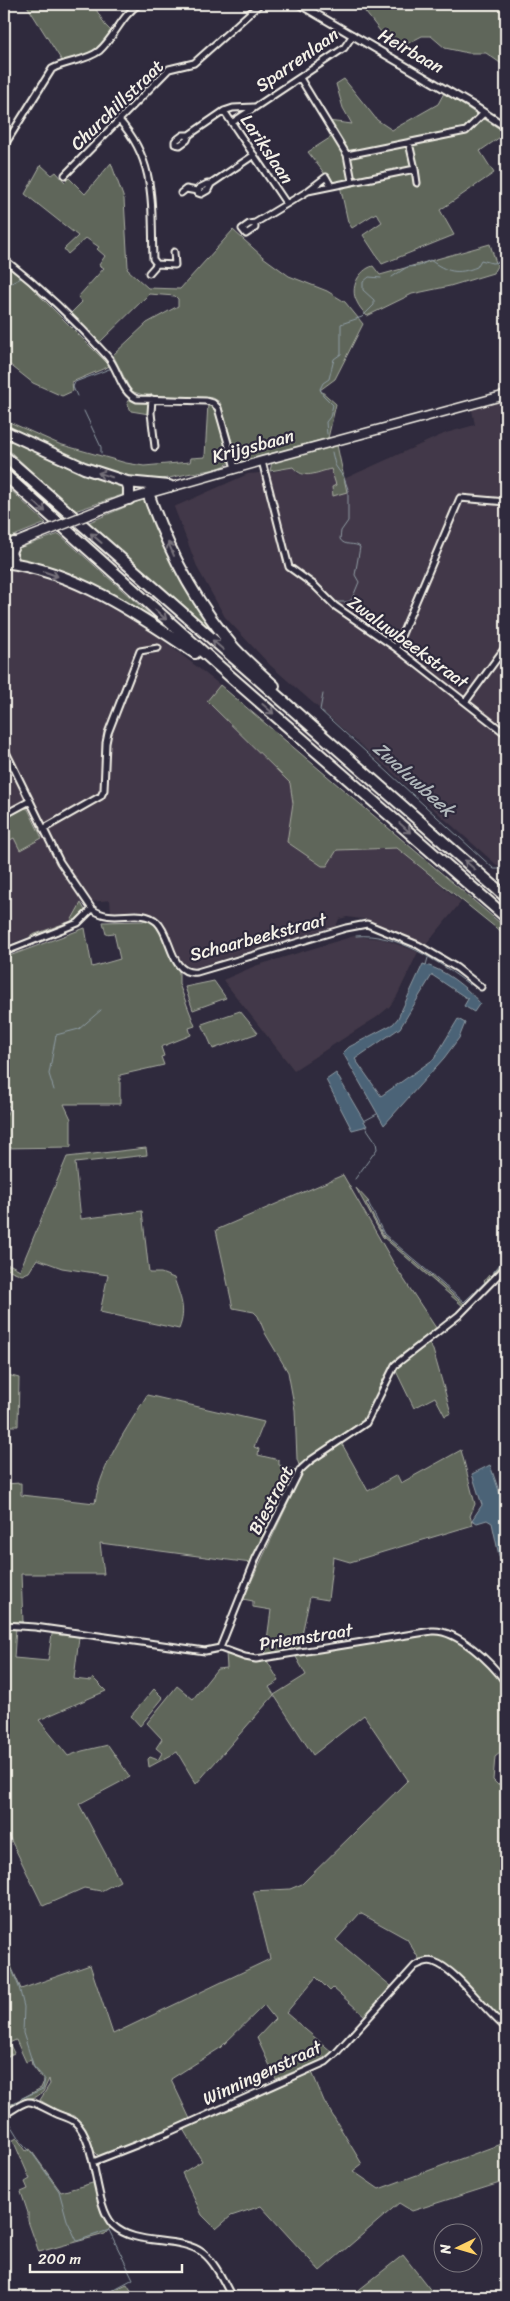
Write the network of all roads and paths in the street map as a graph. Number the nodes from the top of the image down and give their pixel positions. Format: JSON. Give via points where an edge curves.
{"nodes":[{"id":1,"x":139,"y":4,"type":"edge"},
{"id":2,"x":260,"y":4,"type":"edge"},
{"id":3,"x":299,"y":4,"type":"edge"},
{"id":4,"x":354,"y":35,"type":"junction"},
{"id":5,"x":300,"y":78,"type":"junction"},
{"id":6,"x":255,"y":107,"type":"junction"},
{"id":7,"x":224,"y":111,"type":"junction"},
{"id":8,"x":484,"y":113,"type":"junction"},
{"id":9,"x":119,"y":120,"type":"junction"},
{"id":10,"x":234,"y":122,"type":"junction"},
{"id":11,"x":506,"y":127,"type":"edge"},
{"id":12,"x":189,"y":135,"type":"dead end"},
{"id":13,"x":410,"y":143,"type":"junction"},
{"id":14,"x":4,"y":146,"type":"edge"},
{"id":15,"x":254,"y":155,"type":"junction"},
{"id":16,"x":347,"y":155,"type":"junction"},
{"id":17,"x":415,"y":169,"type":"junction"},
{"id":18,"x":65,"y":175,"type":"dead end"},
{"id":19,"x":352,"y":181,"type":"junction"},
{"id":20,"x":417,"y":183,"type":"dead end"},
{"id":21,"x":331,"y":186,"type":"junction"},
{"id":22,"x":308,"y":191,"type":"junction"},
{"id":23,"x":181,"y":193,"type":"dead end"},
{"id":24,"x":286,"y":203,"type":"junction"},
{"id":25,"x":255,"y":223,"type":"dead end"},
{"id":26,"x":174,"y":252,"type":"dead end"},
{"id":27,"x":4,"y":259,"type":"edge"},
{"id":28,"x":156,"y":264,"type":"junction"},
{"id":29,"x":149,"y":273,"type":"dead end"},
{"id":30,"x":506,"y":395,"type":"edge"},
{"id":31,"x":152,"y":399,"type":"junction"},
{"id":32,"x":4,"y":431,"type":"edge"},
{"id":33,"x":154,"y":447,"type":"dead end"},
{"id":34,"x":4,"y":456,"type":"edge"},
{"id":35,"x":262,"y":460,"type":"junction"},
{"id":36,"x":235,"y":468,"type":"junction"},
{"id":37,"x":4,"y":474,"type":"edge"},
{"id":38,"x":127,"y":482,"type":"junction"},
{"id":39,"x":170,"y":486,"type":"junction"},
{"id":40,"x":148,"y":493,"type":"junction"},
{"id":41,"x":129,"y":499,"type":"junction"},
{"id":42,"x":506,"y":502,"type":"edge"},
{"id":43,"x":7,"y":546,"type":"edge"},
{"id":44,"x":9,"y":562,"type":"edge"},
{"id":45,"x":158,"y":648,"type":"dead end"},
{"id":46,"x":396,"y":648,"type":"junction"},
{"id":47,"x":504,"y":649,"type":"dead end"},
{"id":48,"x":231,"y":677,"type":"junction"},
{"id":49,"x":466,"y":701,"type":"junction"},
{"id":50,"x":294,"y":712,"type":"junction"},
{"id":51,"x":506,"y":734,"type":"edge"},
{"id":52,"x":4,"y":748,"type":"edge"},
{"id":53,"x":30,"y":802,"type":"junction"},
{"id":54,"x":4,"y":815,"type":"edge"},
{"id":55,"x":43,"y":829,"type":"junction"},
{"id":56,"x":506,"y":897,"type":"edge"},
{"id":57,"x":92,"y":909,"type":"junction"},
{"id":58,"x":506,"y":917,"type":"edge"},
{"id":59,"x":4,"y":952,"type":"edge"},
{"id":60,"x":481,"y":987,"type":"dead end"},
{"id":61,"x":506,"y":1267,"type":"edge"},
{"id":62,"x":4,"y":1625,"type":"edge"},
{"id":63,"x":220,"y":1648,"type":"junction"},
{"id":64,"x":506,"y":1683,"type":"edge"},
{"id":65,"x":506,"y":2028,"type":"edge"},
{"id":66,"x":4,"y":2115,"type":"edge"},
{"id":67,"x":93,"y":2162,"type":"junction"},
{"id":68,"x":232,"y":2297,"type":"edge"}],
"edges":[{"from":1,"to":14,"type":"street","via":[[126,15],[97,52],[52,69]]},
{"from":2,"to":9,"type":"street","name":"Churchillstraat","via":[[194,63],[169,69]]},
{"from":3,"to":4,"type":"street","name":"Heirbaan"},
{"from":4,"to":5,"type":"street","name":"Sparrenlaan","via":[[344,48]]},
{"from":4,"to":8,"type":"street","name":"Heirbaan"},
{"from":5,"to":6,"type":"street","name":"Sparrenlaan"},
{"from":5,"to":16,"type":"street"},
{"from":6,"to":7,"type":"street","name":"Sparrenlaan"},
{"from":6,"to":10,"type":"street","name":"Sparrenlaan"},
{"from":7,"to":10,"type":"street","name":"Larikslaan"},
{"from":7,"to":12,"type":"street","name":"Sparrenlaan"},
{"from":8,"to":11,"type":"street","name":"Heirbaan"},
{"from":8,"to":13,"type":"street","via":[[466,131]]},
{"from":9,"to":18,"type":"street","name":"Churchillstraat"},
{"from":9,"to":28,"type":"street","via":[[137,142],[146,171],[152,196],[153,259]]},
{"from":10,"to":15,"type":"street","name":"Larikslaan"},
{"from":13,"to":16,"type":"street"},
{"from":13,"to":17,"type":"street"},
{"from":15,"to":23,"type":"street","via":[[211,184],[197,191],[186,189]]},
{"from":15,"to":24,"type":"street","name":"Larikslaan"},
{"from":16,"to":19,"type":"street"},
{"from":17,"to":19,"type":"street"},
{"from":17,"to":20,"type":"street"},
{"from":19,"to":21,"type":"street"},
{"from":21,"to":22,"type":"street"},
{"from":21,"to":22,"type":"street","via":[[326,177]]},
{"from":22,"to":24,"type":"street"},
{"from":24,"to":25,"type":"street"},
{"from":26,"to":28,"type":"street","via":[[175,265]]},
{"from":27,"to":31,"type":"street","via":[[32,281],[108,357],[129,396]]},
{"from":28,"to":29,"type":"street"},
{"from":30,"to":35,"type":"main road","name":"Krijgsbaan"},
{"from":31,"to":33,"type":"street"},
{"from":31,"to":36,"type":"street","via":[[215,404]]},
{"from":38,"to":32,"type":"highway","one_way":true,"via":[[84,468]]},
{"from":50,"to":34,"type":"highway","one_way":true},
{"from":35,"to":36,"type":"main road","name":"Krijgsbaan"},
{"from":35,"to":46,"type":"street","name":"Zwaluwbeekstraat","via":[[289,567],[335,606]]},
{"from":36,"to":39,"type":"main road","name":"Krijgsbaan"},
{"from":37,"to":48,"type":"highway","one_way":true},
{"from":38,"to":39,"type":"highway"},
{"from":38,"to":41,"type":"highway"},
{"from":39,"to":40,"type":"main road","name":"Krijgsbaan"},
{"from":40,"to":41,"type":"main road","name":"Krijgsbaan"},
{"from":50,"to":40,"type":"highway","one_way":true,"via":[[285,697],[208,616],[181,571]]},
{"from":41,"to":43,"type":"main road","name":"Krijgsbaan","bridge":true},
{"from":42,"to":46,"type":"street","via":[[460,498]]},
{"from":43,"to":44,"type":"highway"},
{"from":44,"to":48,"type":"highway","one_way":true,"via":[[81,585],[119,603]]},
{"from":45,"to":55,"type":"street","via":[[140,651],[108,733],[101,796]]},
{"from":46,"to":49,"type":"street","name":"Zwaluwbeekstraat"},
{"from":47,"to":49,"type":"street","name":"Zwaluwbeekstraat"},
{"from":48,"to":58,"type":"highway","one_way":true},
{"from":49,"to":51,"type":"street","name":"Zwaluwbeekstraat"},
{"from":56,"to":50,"type":"highway","one_way":true},
{"from":52,"to":53,"type":"street"},
{"from":53,"to":54,"type":"street"},
{"from":53,"to":55,"type":"street"},
{"from":55,"to":57,"type":"street","via":[[60,862]]},
{"from":57,"to":59,"type":"street","via":[[78,923]]},
{"from":57,"to":60,"type":"street","name":"Schaarbeekstraat","via":[[111,917],[139,915],[155,920],[179,965],[190,973],[367,924],[418,945]]},
{"from":61,"to":63,"type":"street","name":"Biestraat","via":[[459,1315],[395,1365],[366,1423],[300,1470],[256,1558]]},
{"from":62,"to":63,"type":"street","name":"Priemstraat","via":[[204,1651]]},
{"from":63,"to":64,"type":"street","name":"Priemstraat","via":[[250,1659],[264,1658],[444,1631],[485,1659]]},
{"from":65,"to":67,"type":"street","name":"Winningenstraat","via":[[450,1972],[434,1962],[421,1963],[326,2062]]},
{"from":66,"to":67,"type":"street","via":[[26,2102],[36,2102],[74,2121],[82,2132]]},
{"from":67,"to":68,"type":"street","via":[[106,2212],[114,2225],[128,2234],[201,2251]]}]}
